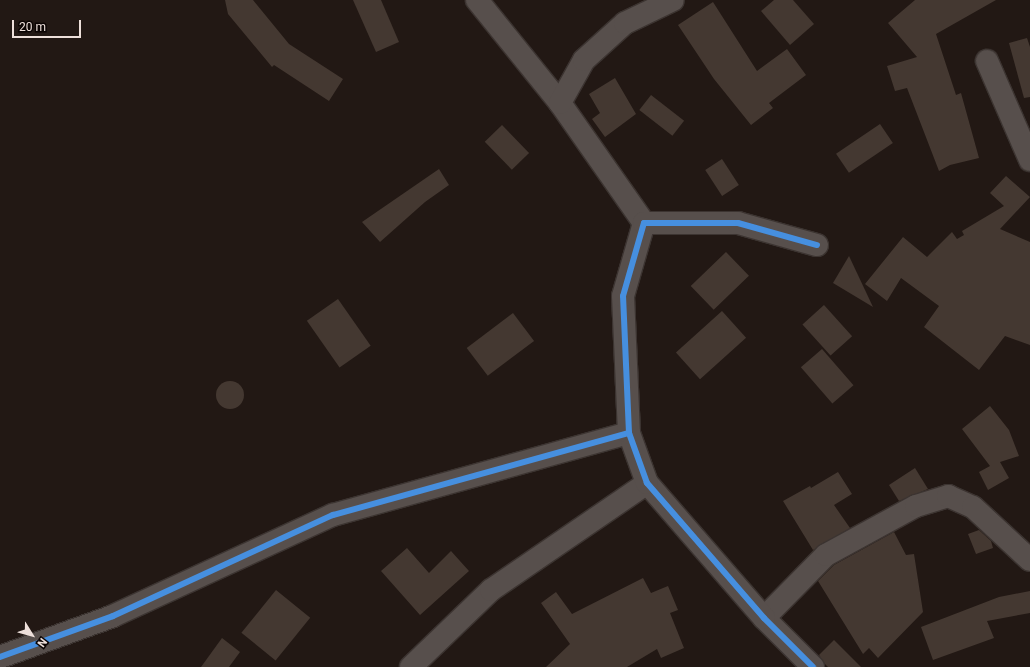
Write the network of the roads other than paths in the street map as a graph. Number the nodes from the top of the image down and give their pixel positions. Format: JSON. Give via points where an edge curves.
{"nodes":[{"id":1,"x":477,"y":0,"type":"edge"},
{"id":2,"x":673,"y":0,"type":"edge"},
{"id":3,"x":987,"y":61,"type":"dead end"},
{"id":4,"x":560,"y":103,"type":"junction"},
{"id":5,"x":1030,"y":160,"type":"edge"},
{"id":6,"x":644,"y":223,"type":"junction"},
{"id":7,"x":817,"y":245,"type":"dead end"},
{"id":8,"x":629,"y":433,"type":"junction"},
{"id":9,"x":647,"y":483,"type":"junction"},
{"id":10,"x":1030,"y":560,"type":"edge"},
{"id":11,"x":764,"y":618,"type":"junction"},
{"id":12,"x":0,"y":657,"type":"edge"},
{"id":13,"x":411,"y":667,"type":"edge"},
{"id":14,"x":814,"y":667,"type":"edge"}],
"edges":[{"from":1,"to":4,"type":"street"},
{"from":2,"to":4,"type":"street","via":[[625,23],[584,60]]},
{"from":3,"to":5,"type":"street"},
{"from":4,"to":6,"type":"street"},
{"from":6,"to":7,"type":"street","via":[[738,223]]},
{"from":6,"to":8,"type":"street","via":[[623,296]]},
{"from":8,"to":9,"type":"street"},
{"from":8,"to":12,"type":"street","via":[[333,515],[113,616]]},
{"from":9,"to":11,"type":"street"},
{"from":9,"to":13,"type":"street","via":[[491,590]]},
{"from":10,"to":11,"type":"street","via":[[973,507],[948,496],[916,506],[826,555]]},
{"from":11,"to":14,"type":"street"}]}
